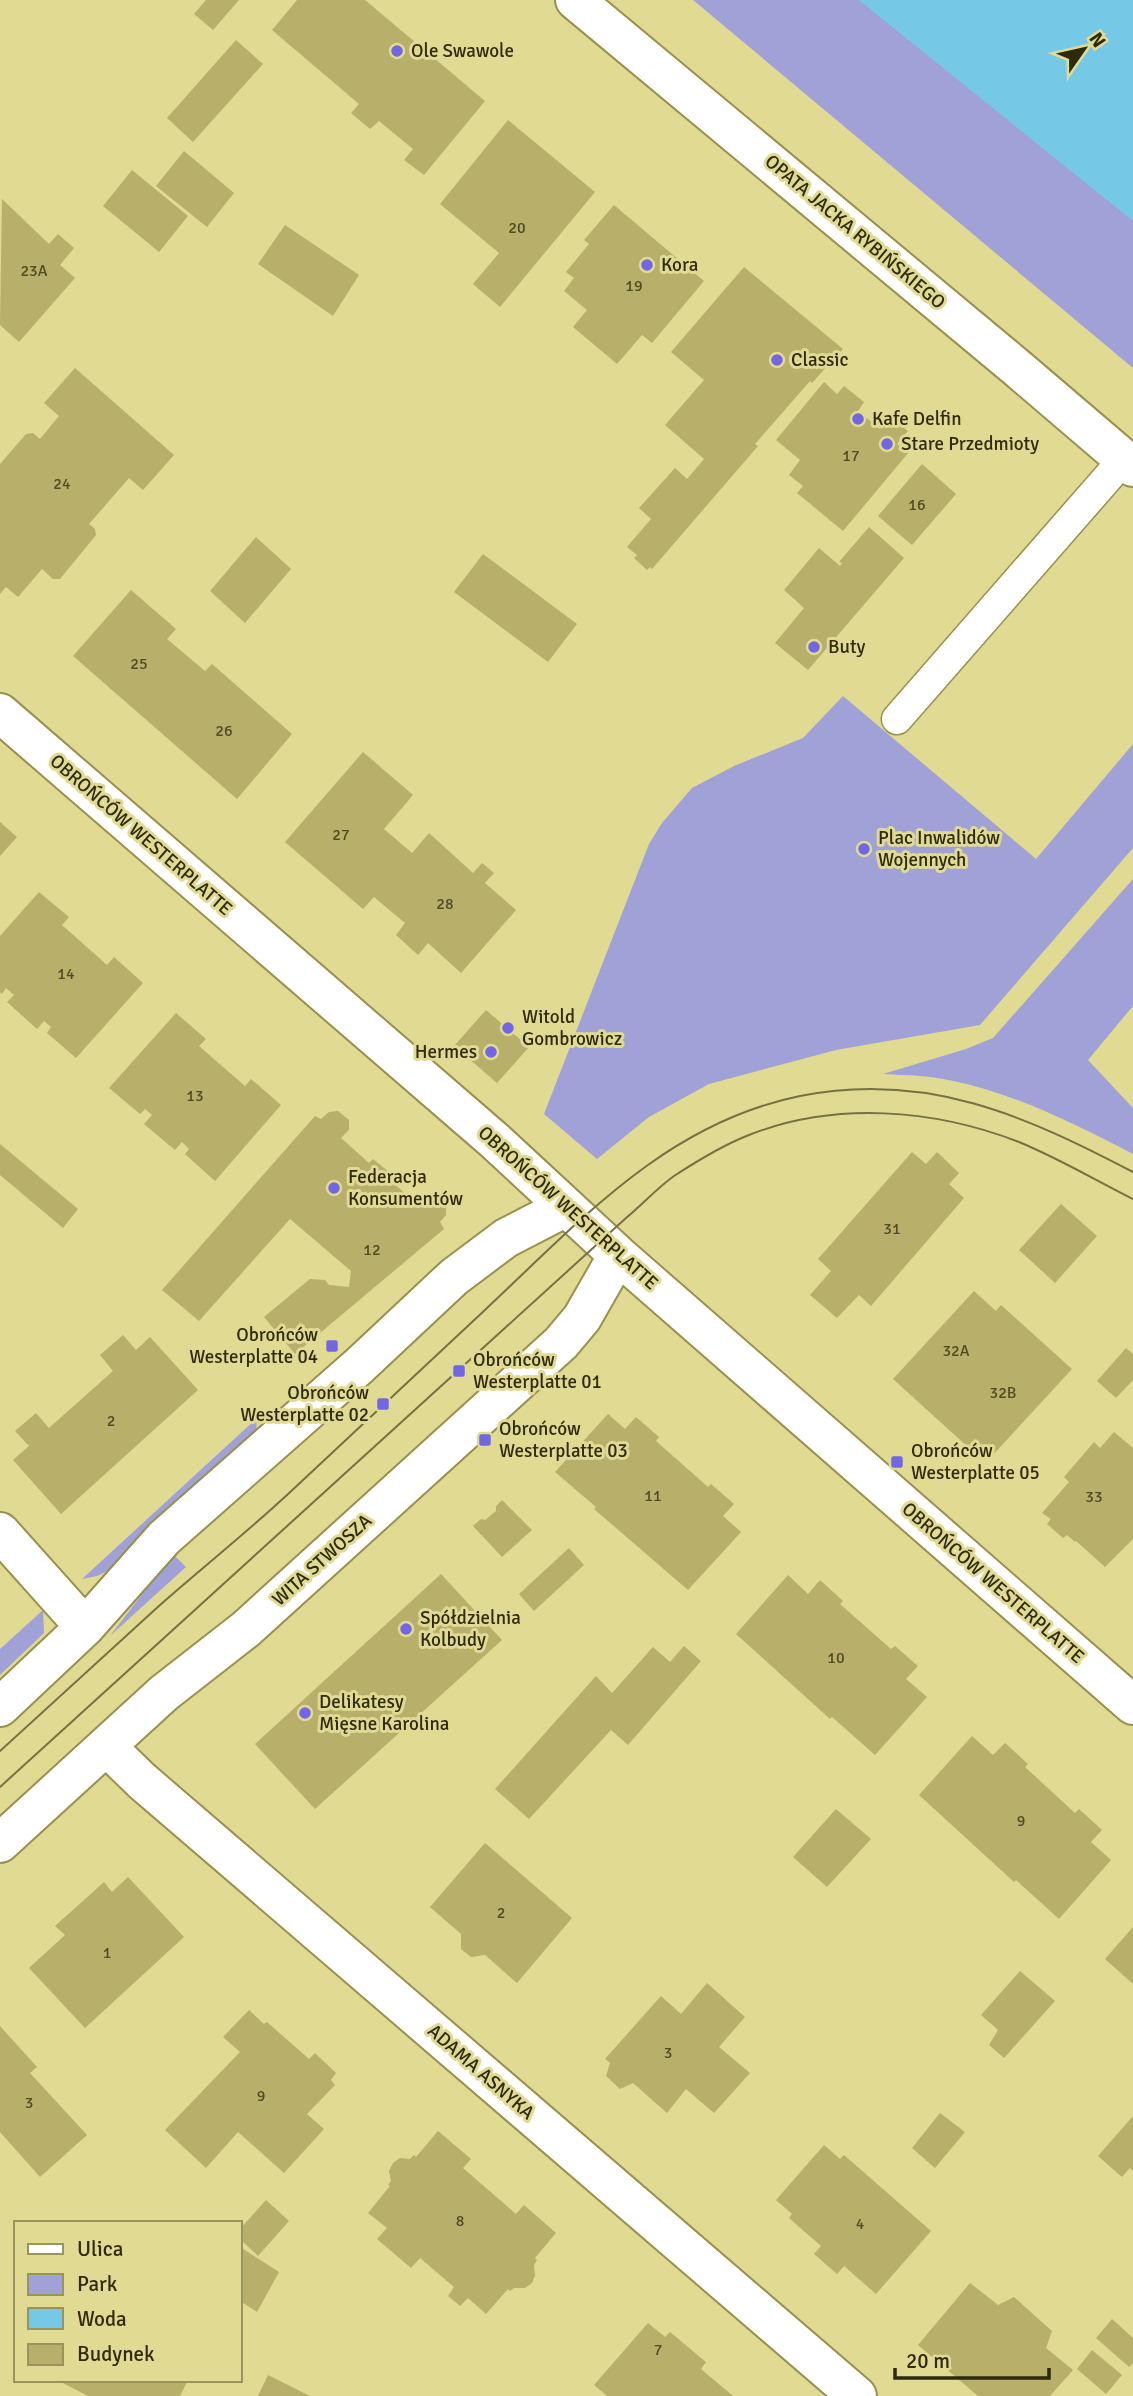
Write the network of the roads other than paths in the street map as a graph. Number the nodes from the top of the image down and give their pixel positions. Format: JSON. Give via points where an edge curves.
{"nodes":[{"id":1,"x":575,"y":0,"type":"edge"},
{"id":2,"x":1128,"y":463,"type":"edge"},
{"id":3,"x":0,"y":713,"type":"edge"},
{"id":4,"x":897,"y":719,"type":"dead end"},
{"id":5,"x":566,"y":1207,"type":"junction"},
{"id":6,"x":618,"y":1255,"type":"junction"},
{"id":7,"x":0,"y":1532,"type":"edge"},
{"id":8,"x":86,"y":1628,"type":"junction"},
{"id":9,"x":1133,"y":1705,"type":"edge"},
{"id":10,"x":0,"y":1707,"type":"edge"},
{"id":11,"x":106,"y":1746,"type":"junction"},
{"id":12,"x":0,"y":1843,"type":"edge"},
{"id":13,"x":857,"y":2396,"type":"edge"}],
"edges":[{"from":1,"to":2,"type":"street","name":"OPATA JACKA RYBIŃSKIEGO"},
{"from":2,"to":4,"type":"lane"},
{"from":3,"to":5,"type":"street","name":"OBROŃCÓW WESTERPLATTE"},
{"from":5,"to":6,"type":"street","name":"OBROŃCÓW WESTERPLATTE"},
{"from":5,"to":8,"type":"street","via":[[506,1238],[454,1277],[164,1538]]},
{"from":6,"to":9,"type":"street","name":"OBROŃCÓW WESTERPLATTE"},
{"from":6,"to":11,"type":"street","name":"WITA STWOSZA","via":[[582,1318],[561,1343],[246,1629]]},
{"from":7,"to":8,"type":"street"},
{"from":8,"to":10,"type":"street"},
{"from":11,"to":12,"type":"street","name":"WITA STWOSZA"},
{"from":11,"to":13,"type":"street","name":"ADAMA ASNYKA"}]}
